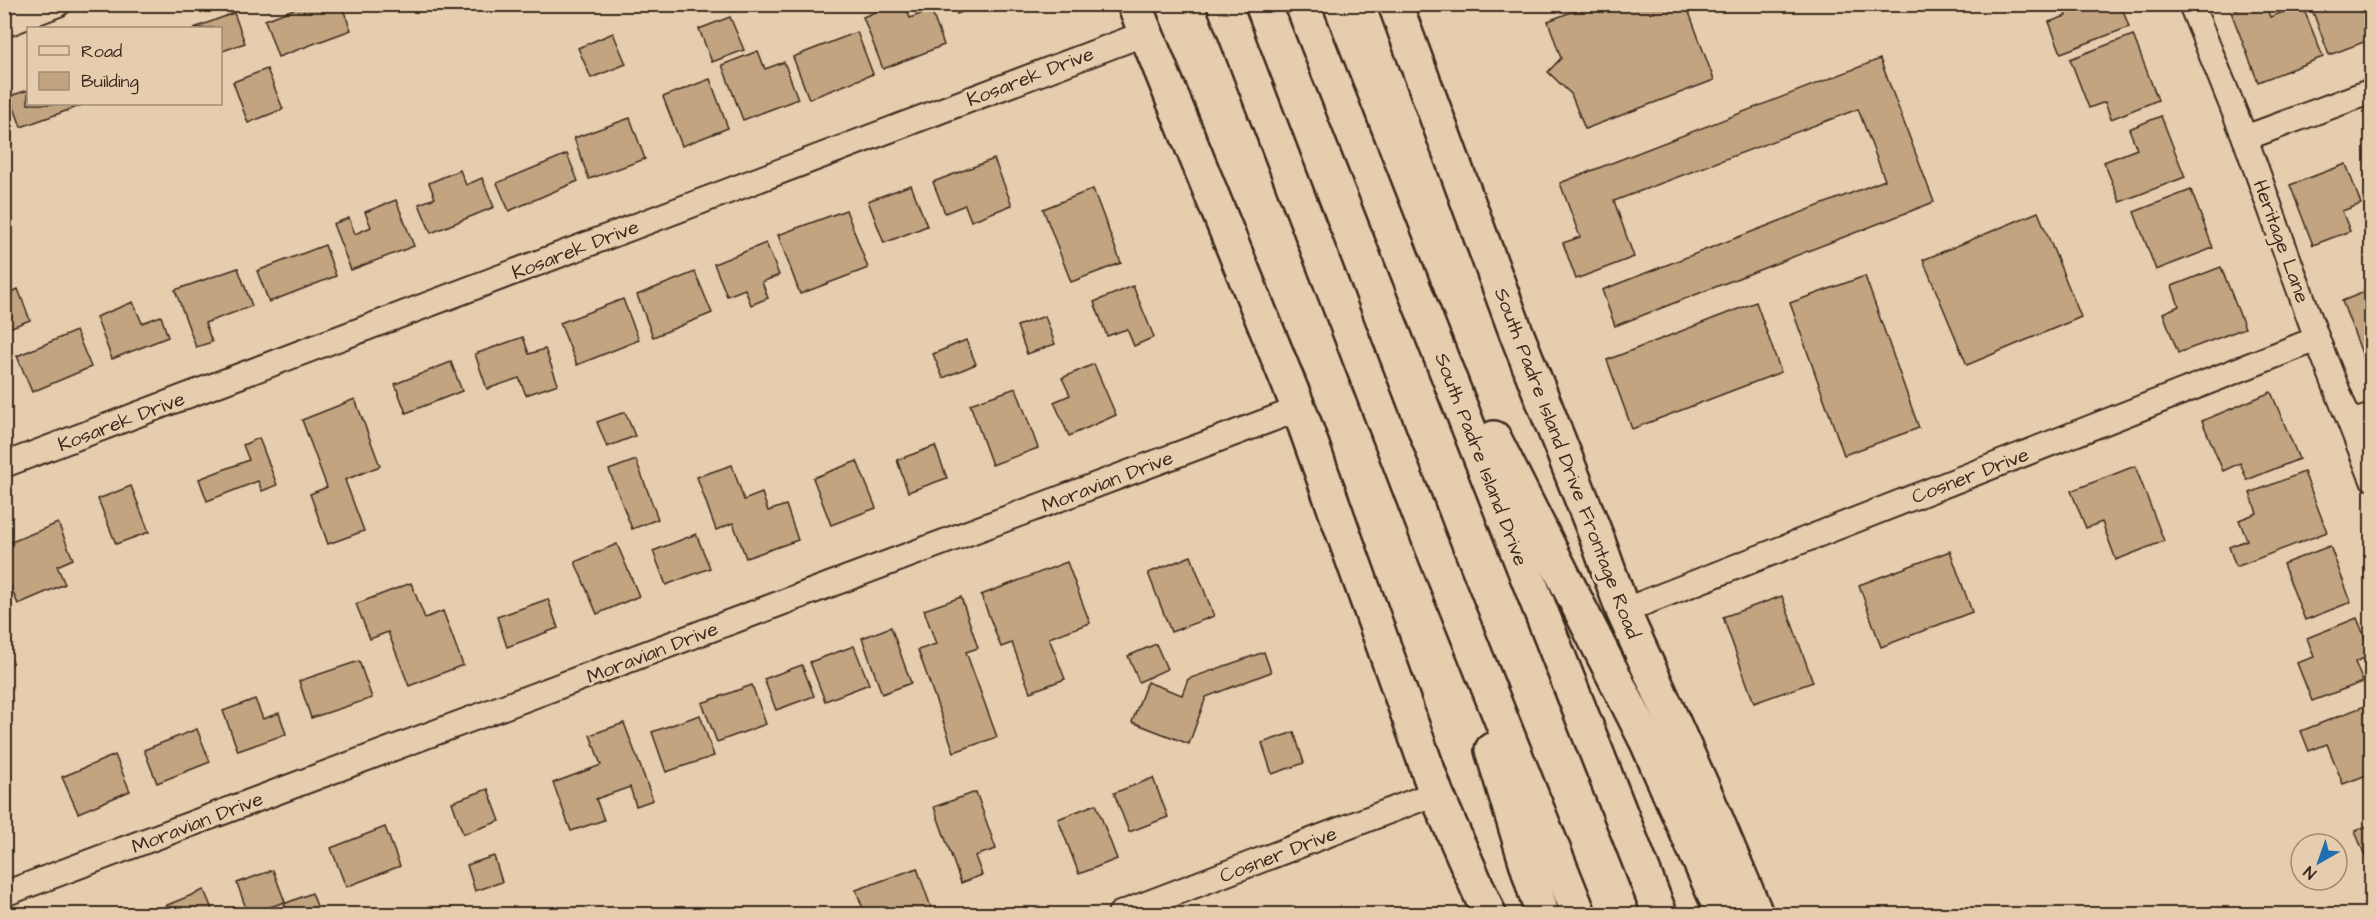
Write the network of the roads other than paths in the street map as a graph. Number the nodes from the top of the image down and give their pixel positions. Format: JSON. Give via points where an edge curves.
{"nodes":[{"id":1,"x":58,"y":4,"type":"edge"},
{"id":2,"x":1224,"y":4,"type":"edge"},
{"id":3,"x":1302,"y":4,"type":"edge"},
{"id":4,"x":1395,"y":4,"type":"edge"},
{"id":5,"x":2191,"y":4,"type":"edge"},
{"id":6,"x":1140,"y":19,"type":"edge"},
{"id":7,"x":4,"y":25,"type":"edge"},
{"id":8,"x":2372,"y":91,"type":"edge"},
{"id":9,"x":2245,"y":138,"type":"junction"},
{"id":10,"x":1402,"y":256,"type":"junction"},
{"id":11,"x":2317,"y":339,"type":"junction"},
{"id":12,"x":1299,"y":409,"type":"junction"},
{"id":13,"x":2361,"y":419,"type":"edge"},
{"id":14,"x":4,"y":465,"type":"edge"},
{"id":15,"x":2372,"y":478,"type":"edge"},
{"id":16,"x":1429,"y":539,"type":"junction"},
{"id":17,"x":1623,"y":611,"type":"junction"},
{"id":18,"x":1436,"y":793,"type":"junction"},
{"id":19,"x":4,"y":894,"type":"edge"},
{"id":20,"x":1120,"y":915,"type":"edge"},
{"id":21,"x":1488,"y":915,"type":"edge"},
{"id":22,"x":1542,"y":915,"type":"edge"},
{"id":23,"x":1579,"y":915,"type":"edge"},
{"id":24,"x":1660,"y":915,"type":"edge"},
{"id":25,"x":1724,"y":915,"type":"edge"},
{"id":26,"x":1756,"y":915,"type":"edge"}],
"edges":[{"from":1,"to":7,"type":"street"},
{"from":2,"to":16,"type":"main road"},
{"from":3,"to":10,"type":"main road","name":"South Padre Island Drive"},
{"from":4,"to":17,"type":"main road","name":"South Padre Island Drive Frontage Road"},
{"from":5,"to":9,"type":"street","name":"Heritage Lane"},
{"from":6,"to":12,"type":"main road"},
{"from":6,"to":14,"type":"street","name":"Kosarek Drive"},
{"from":8,"to":9,"type":"street"},
{"from":9,"to":11,"type":"street","name":"Heritage Lane"},
{"from":10,"to":24,"type":"main road","name":"South Padre Island Drive"},
{"from":10,"to":25,"type":"main road","via":[[1647,742]]},
{"from":11,"to":13,"type":"street","name":"Heritage Lane"},
{"from":11,"to":17,"type":"street","name":"Cosner Drive"},
{"from":12,"to":18,"type":"main road"},
{"from":12,"to":19,"type":"street","name":"Moravian Drive"},
{"from":13,"to":15,"type":"street","name":"Heritage Lane"},
{"from":16,"to":22,"type":"main road"},
{"from":16,"to":23,"type":"main road"},
{"from":17,"to":26,"type":"main road","name":"South Padre Island Drive Frontage Road"},
{"from":18,"to":20,"type":"street","name":"Cosner Drive"},
{"from":18,"to":21,"type":"main road"}]}
